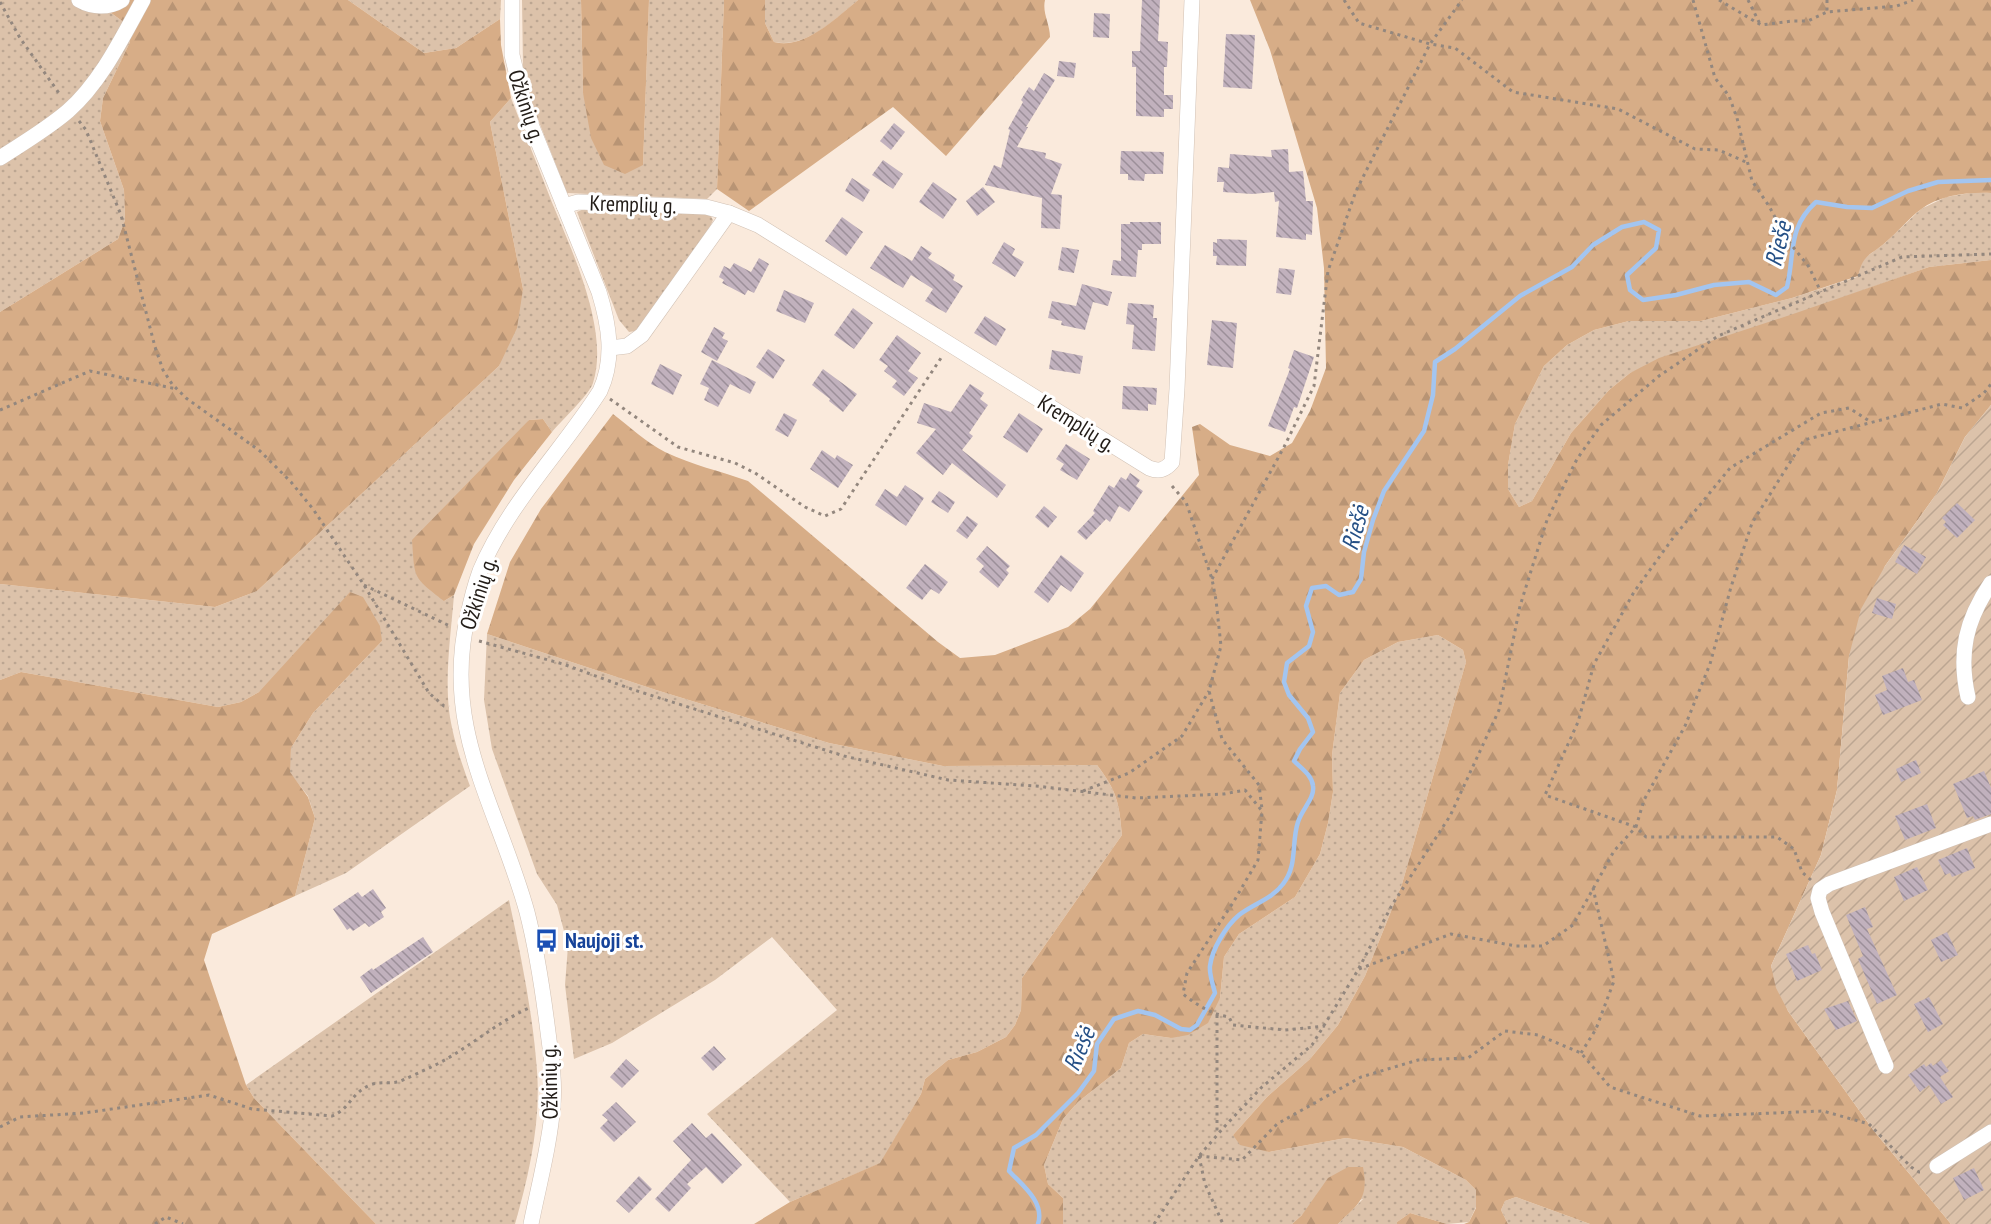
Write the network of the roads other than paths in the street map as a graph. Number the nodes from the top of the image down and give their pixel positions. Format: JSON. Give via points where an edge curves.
{"nodes":[{"id":1,"x":79,"y":0,"type":"edge"},
{"id":2,"x":122,"y":0,"type":"edge"},
{"id":3,"x":143,"y":0,"type":"edge"},
{"id":4,"x":512,"y":0,"type":"edge"},
{"id":5,"x":1192,"y":0,"type":"edge"},
{"id":6,"x":0,"y":158,"type":"edge"},
{"id":7,"x":564,"y":206,"type":"junction"},
{"id":8,"x":729,"y":213,"type":"junction"},
{"id":9,"x":610,"y":348,"type":"junction"},
{"id":10,"x":1991,"y":583,"type":"edge"},
{"id":11,"x":1968,"y":697,"type":"dead end"},
{"id":12,"x":1991,"y":824,"type":"edge"},
{"id":13,"x":1886,"y":1066,"type":"dead end"},
{"id":14,"x":1991,"y":1131,"type":"edge"},
{"id":15,"x":1937,"y":1166,"type":"road end"},
{"id":16,"x":531,"y":1224,"type":"edge"}],
"edges":[{"from":1,"to":2,"type":"street","via":[[111,7]]},
{"from":3,"to":6,"type":"street","via":[[98,76],[70,109]]},
{"from":4,"to":7,"type":"street","name":"Ožkinių g.","via":[[512,55],[517,80]]},
{"from":5,"to":8,"type":"street","name":"Kremplių g.","via":[[1177,389],[1172,462],[1167,468],[1149,468],[758,225]]},
{"from":7,"to":8,"type":"street","name":"Kremplių g.","via":[[578,202],[706,207]]},
{"from":7,"to":9,"type":"street","name":"Ožkinių g.","via":[[599,292]]},
{"from":8,"to":9,"type":"street","via":[[642,335],[627,346]]},
{"from":9,"to":16,"type":"street","name":"Ožkinių g.","via":[[600,391],[525,492],[496,539],[480,573],[464,633],[460,680],[467,735],[526,911],[544,1001],[554,1081],[550,1134]]},
{"from":10,"to":11,"type":"street","via":[[1965,638],[1963,662]]},
{"from":12,"to":13,"type":"street","via":[[1820,890],[1822,912]]},
{"from":14,"to":15,"type":"street"}]}
